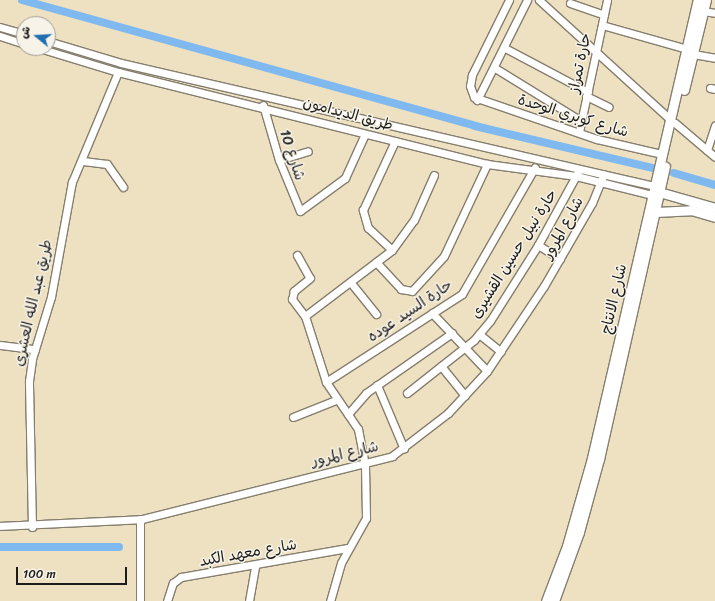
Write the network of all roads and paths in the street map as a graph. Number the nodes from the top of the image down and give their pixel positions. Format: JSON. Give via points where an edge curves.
{"nodes":[{"id":1,"x":509,"y":0,"type":"edge"},
{"id":2,"x":527,"y":0,"type":"edge"},
{"id":3,"x":539,"y":0,"type":"edge"},
{"id":4,"x":607,"y":0,"type":"edge"},
{"id":5,"x":698,"y":0,"type":"edge"},
{"id":6,"x":706,"y":0,"type":"edge"},
{"id":7,"x":570,"y":3,"type":"dead end"},
{"id":8,"x":703,"y":11,"type":"junction"},
{"id":9,"x":715,"y":13,"type":"edge"},
{"id":10,"x":604,"y":15,"type":"junction"},
{"id":11,"x":602,"y":25,"type":"junction"},
{"id":12,"x":0,"y":27,"type":"edge"},
{"id":13,"x":16,"y":32,"type":"edge"},
{"id":14,"x":0,"y":36,"type":"edge"},
{"id":15,"x":16,"y":41,"type":"edge"},
{"id":16,"x":56,"y":43,"type":"edge"},
{"id":17,"x":505,"y":48,"type":"junction"},
{"id":18,"x":690,"y":51,"type":"junction"},
{"id":19,"x":596,"y":52,"type":"junction"},
{"id":20,"x":56,"y":53,"type":"edge"},
{"id":21,"x":715,"y":58,"type":"edge"},
{"id":22,"x":494,"y":68,"type":"junction"},
{"id":23,"x":118,"y":72,"type":"junction"},
{"id":24,"x":587,"y":94,"type":"junction"},
{"id":25,"x":477,"y":100,"type":"junction"},
{"id":26,"x":263,"y":105,"type":"junction"},
{"id":27,"x":609,"y":107,"type":"dead end"},
{"id":28,"x":581,"y":121,"type":"junction"},
{"id":29,"x":673,"y":121,"type":"junction"},
{"id":30,"x":715,"y":125,"type":"edge"},
{"id":31,"x":579,"y":132,"type":"junction"},
{"id":32,"x":365,"y":134,"type":"junction"},
{"id":33,"x":395,"y":141,"type":"junction"},
{"id":34,"x":707,"y":150,"type":"junction"},
{"id":35,"x":308,"y":151,"type":"dead end"},
{"id":36,"x":662,"y":154,"type":"junction"},
{"id":37,"x":715,"y":156,"type":"edge"},
{"id":38,"x":83,"y":160,"type":"junction"},
{"id":39,"x":279,"y":160,"type":"junction"},
{"id":40,"x":538,"y":162,"type":"junction"},
{"id":41,"x":486,"y":164,"type":"junction"},
{"id":42,"x":579,"y":168,"type":"junction"},
{"id":43,"x":534,"y":170,"type":"junction"},
{"id":44,"x":604,"y":174,"type":"junction"},
{"id":45,"x":434,"y":175,"type":"dead end"},
{"id":46,"x":576,"y":176,"type":"junction"},
{"id":47,"x":601,"y":182,"type":"junction"},
{"id":48,"x":123,"y":187,"type":"dead end"},
{"id":49,"x":655,"y":191,"type":"junction"},
{"id":50,"x":715,"y":208,"type":"edge"},
{"id":51,"x":656,"y":212,"type":"junction"},
{"id":52,"x":715,"y":217,"type":"edge"},
{"id":53,"x":538,"y":245,"type":"junction"},
{"id":54,"x":392,"y":250,"type":"junction"},
{"id":55,"x":297,"y":255,"type":"dead end"},
{"id":56,"x":560,"y":259,"type":"junction"},
{"id":57,"x":376,"y":262,"type":"junction"},
{"id":58,"x":351,"y":283,"type":"junction"},
{"id":59,"x":432,"y":313,"type":"junction"},
{"id":60,"x":376,"y":314,"type":"dead end"},
{"id":61,"x":305,"y":316,"type":"junction"},
{"id":62,"x":452,"y":333,"type":"junction"},
{"id":63,"x":480,"y":334,"type":"junction"},
{"id":64,"x":0,"y":345,"type":"edge"},
{"id":65,"x":464,"y":347,"type":"junction"},
{"id":66,"x":35,"y":349,"type":"junction"},
{"id":67,"x":501,"y":352,"type":"junction"},
{"id":68,"x":441,"y":366,"type":"junction"},
{"id":69,"x":487,"y":371,"type":"junction"},
{"id":70,"x":326,"y":382,"type":"junction"},
{"id":71,"x":377,"y":385,"type":"junction"},
{"id":72,"x":407,"y":393,"type":"dead end"},
{"id":73,"x":465,"y":396,"type":"junction"},
{"id":74,"x":336,"y":400,"type":"junction"},
{"id":75,"x":348,"y":414,"type":"junction"},
{"id":76,"x":293,"y":417,"type":"dead end"},
{"id":77,"x":404,"y":449,"type":"junction"},
{"id":78,"x":595,"y":459,"type":"junction"},
{"id":79,"x":365,"y":464,"type":"junction"},
{"id":80,"x":140,"y":519,"type":"junction"},
{"id":81,"x":0,"y":526,"type":"edge"},
{"id":82,"x":32,"y":527,"type":"junction"},
{"id":83,"x":348,"y":548,"type":"junction"},
{"id":84,"x":255,"y":567,"type":"junction"},
{"id":85,"x":140,"y":601,"type":"edge"},
{"id":86,"x":167,"y":601,"type":"edge"},
{"id":87,"x":249,"y":601,"type":"edge"},
{"id":88,"x":330,"y":601,"type":"edge"},
{"id":89,"x":546,"y":601,"type":"edge"},
{"id":90,"x":554,"y":601,"type":"edge"}],
"edges":[{"from":1,"to":25,"type":"street","via":[[470,81],[471,93]]},
{"from":2,"to":17,"type":"street"},
{"from":3,"to":19,"type":"street"},
{"from":4,"to":10,"type":"street","name":"حارة تمراز"},
{"from":5,"to":18,"type":"main road","name":"شارع الانتاج"},
{"from":6,"to":8,"type":"main road","name":"شارع الانتاج"},
{"from":7,"to":10,"type":"street"},
{"from":8,"to":9,"type":"street"},
{"from":8,"to":18,"type":"main road","name":"شارع الانتاج"},
{"from":10,"to":11,"type":"street","name":"حارة تمراز"},
{"from":11,"to":18,"type":"street"},
{"from":11,"to":19,"type":"street","name":"حارة تمراز"},
{"from":12,"to":13,"type":"street"},
{"from":14,"to":15,"type":"street"},
{"from":16,"to":40,"type":"street","name":"طريق الديدامون","via":[[121,63]]},
{"from":17,"to":22,"type":"street"},
{"from":17,"to":24,"type":"street"},
{"from":18,"to":21,"type":"street"},
{"from":18,"to":29,"type":"main road","name":"شارع الانتاج"},
{"from":19,"to":24,"type":"street","name":"حارة تمراز"},
{"from":19,"to":29,"type":"street"},
{"from":20,"to":23,"type":"street","name":"طريق الديدامون"},
{"from":22,"to":25,"type":"street"},
{"from":22,"to":28,"type":"street"},
{"from":23,"to":26,"type":"street","name":"طريق الديدامون"},
{"from":23,"to":38,"type":"street","name":"طريق عبد الله العشرى"},
{"from":24,"to":27,"type":"street"},
{"from":24,"to":28,"type":"street","name":"حارة تمراز"},
{"from":25,"to":31,"type":"street","name":"شارع كوبري الوحدة"},
{"from":26,"to":32,"type":"street","name":"طريق الديدامون"},
{"from":26,"to":39,"type":"street","name":"شارع 10"},
{"from":28,"to":31,"type":"street","name":"حارة تمراز"},
{"from":29,"to":34,"type":"street"},
{"from":29,"to":36,"type":"main road","name":"شارع الانتاج"},
{"from":29,"to":49,"type":"main road","name":"شارع الانتاج"},
{"from":30,"to":34,"type":"street"},
{"from":31,"to":36,"type":"street","name":"شارع كوبري الوحدة"},
{"from":32,"to":33,"type":"street","name":"طريق الديدامون"},
{"from":32,"to":39,"type":"street","name":"شارع 10","via":[[355,159],[339,184],[300,211]]},
{"from":33,"to":41,"type":"street","name":"طريق الديدامون"},
{"from":33,"to":54,"type":"street","via":[[363,210],[368,228]]},
{"from":34,"to":37,"type":"street"},
{"from":35,"to":39,"type":"street"},
{"from":36,"to":49,"type":"main road","name":"شارع الانتاج"},
{"from":38,"to":48,"type":"street","via":[[107,164]]},
{"from":38,"to":66,"type":"street","name":"طريق عبد الله العشرى","via":[[72,182],[51,297]]},
{"from":40,"to":42,"type":"street","name":"طريق الديدامون"},
{"from":40,"to":43,"type":"street","name":"حارة السيد عوده"},
{"from":41,"to":43,"type":"street","name":"طريق الديدامون"},
{"from":41,"to":57,"type":"street","via":[[444,256],[412,291],[401,289]]},
{"from":42,"to":44,"type":"street","name":"طريق الديدامون"},
{"from":42,"to":46,"type":"street","name":"حارة نبيل حسين القشيرى"},
{"from":43,"to":46,"type":"street","name":"طريق الديدامون"},
{"from":43,"to":59,"type":"street","name":"حارة السيد عوده","via":[[467,287]]},
{"from":44,"to":47,"type":"street","name":"شارع المرور"},
{"from":44,"to":49,"type":"street","name":"طريق الديدامون"},
{"from":45,"to":54,"type":"street","via":[[414,220]]},
{"from":46,"to":47,"type":"street","name":"طريق الديدامون"},
{"from":46,"to":53,"type":"street","name":"حارة نبيل حسين القشيرى"},
{"from":47,"to":49,"type":"street","name":"طريق الديدامون"},
{"from":47,"to":56,"type":"street","name":"شارع المرور"},
{"from":49,"to":50,"type":"main road","name":"طريق الديدامون"},
{"from":49,"to":51,"type":"main road","name":"شارع الانتاج"},
{"from":49,"to":78,"type":"main road","name":"شارع الانتاج"},
{"from":51,"to":52,"type":"main road","via":[[691,210]]},
{"from":51,"to":78,"type":"main road","name":"شارع الانتاج"},
{"from":53,"to":56,"type":"street"},
{"from":53,"to":63,"type":"street","name":"حارة نبيل حسين القشيرى"},
{"from":54,"to":57,"type":"street"},
{"from":55,"to":61,"type":"street","via":[[311,274],[308,281],[292,295]]},
{"from":56,"to":67,"type":"street","name":"شارع المرور"},
{"from":57,"to":58,"type":"street"},
{"from":58,"to":60,"type":"street"},
{"from":58,"to":61,"type":"street"},
{"from":59,"to":62,"type":"street"},
{"from":59,"to":70,"type":"street","name":"حارة السيد عوده"},
{"from":61,"to":70,"type":"street"},
{"from":62,"to":65,"type":"street"},
{"from":62,"to":71,"type":"street"},
{"from":63,"to":65,"type":"street","name":"حارة نبيل حسين القشيرى"},
{"from":63,"to":67,"type":"street"},
{"from":64,"to":66,"type":"street"},
{"from":65,"to":68,"type":"street","name":"حارة نبيل حسين القشيرى"},
{"from":65,"to":69,"type":"street"},
{"from":66,"to":82,"type":"street","name":"طريق عبد الله العشرى","via":[[29,381]]},
{"from":67,"to":69,"type":"street","name":"شارع المرور"},
{"from":68,"to":72,"type":"street","name":"حارة نبيل حسين القشيرى"},
{"from":68,"to":73,"type":"street"},
{"from":69,"to":73,"type":"street","name":"شارع المرور"},
{"from":70,"to":74,"type":"street"},
{"from":71,"to":75,"type":"street"},
{"from":71,"to":77,"type":"street"},
{"from":73,"to":77,"type":"street","name":"شارع المرور"},
{"from":74,"to":75,"type":"street"},
{"from":74,"to":76,"type":"street"},
{"from":75,"to":79,"type":"street","via":[[358,429]]},
{"from":77,"to":79,"type":"street","name":"شارع المرور"},
{"from":78,"to":89,"type":"main road","name":"شارع الانتاج"},
{"from":78,"to":90,"type":"main road","name":"شارع الانتاج","via":[[579,532]]},
{"from":79,"to":80,"type":"street","name":"شارع المرور"},
{"from":79,"to":83,"type":"street","via":[[368,513]]},
{"from":80,"to":82,"type":"street","name":"شارع المرور"},
{"from":80,"to":85,"type":"street"},
{"from":81,"to":82,"type":"street","name":"شارع المرور"},
{"from":83,"to":84,"type":"street","name":"شارع معهد الكبد"},
{"from":83,"to":88,"type":"street"},
{"from":84,"to":86,"type":"street","name":"شارع معهد الكبد","via":[[181,577],[173,583]]},
{"from":84,"to":87,"type":"street"}]}
